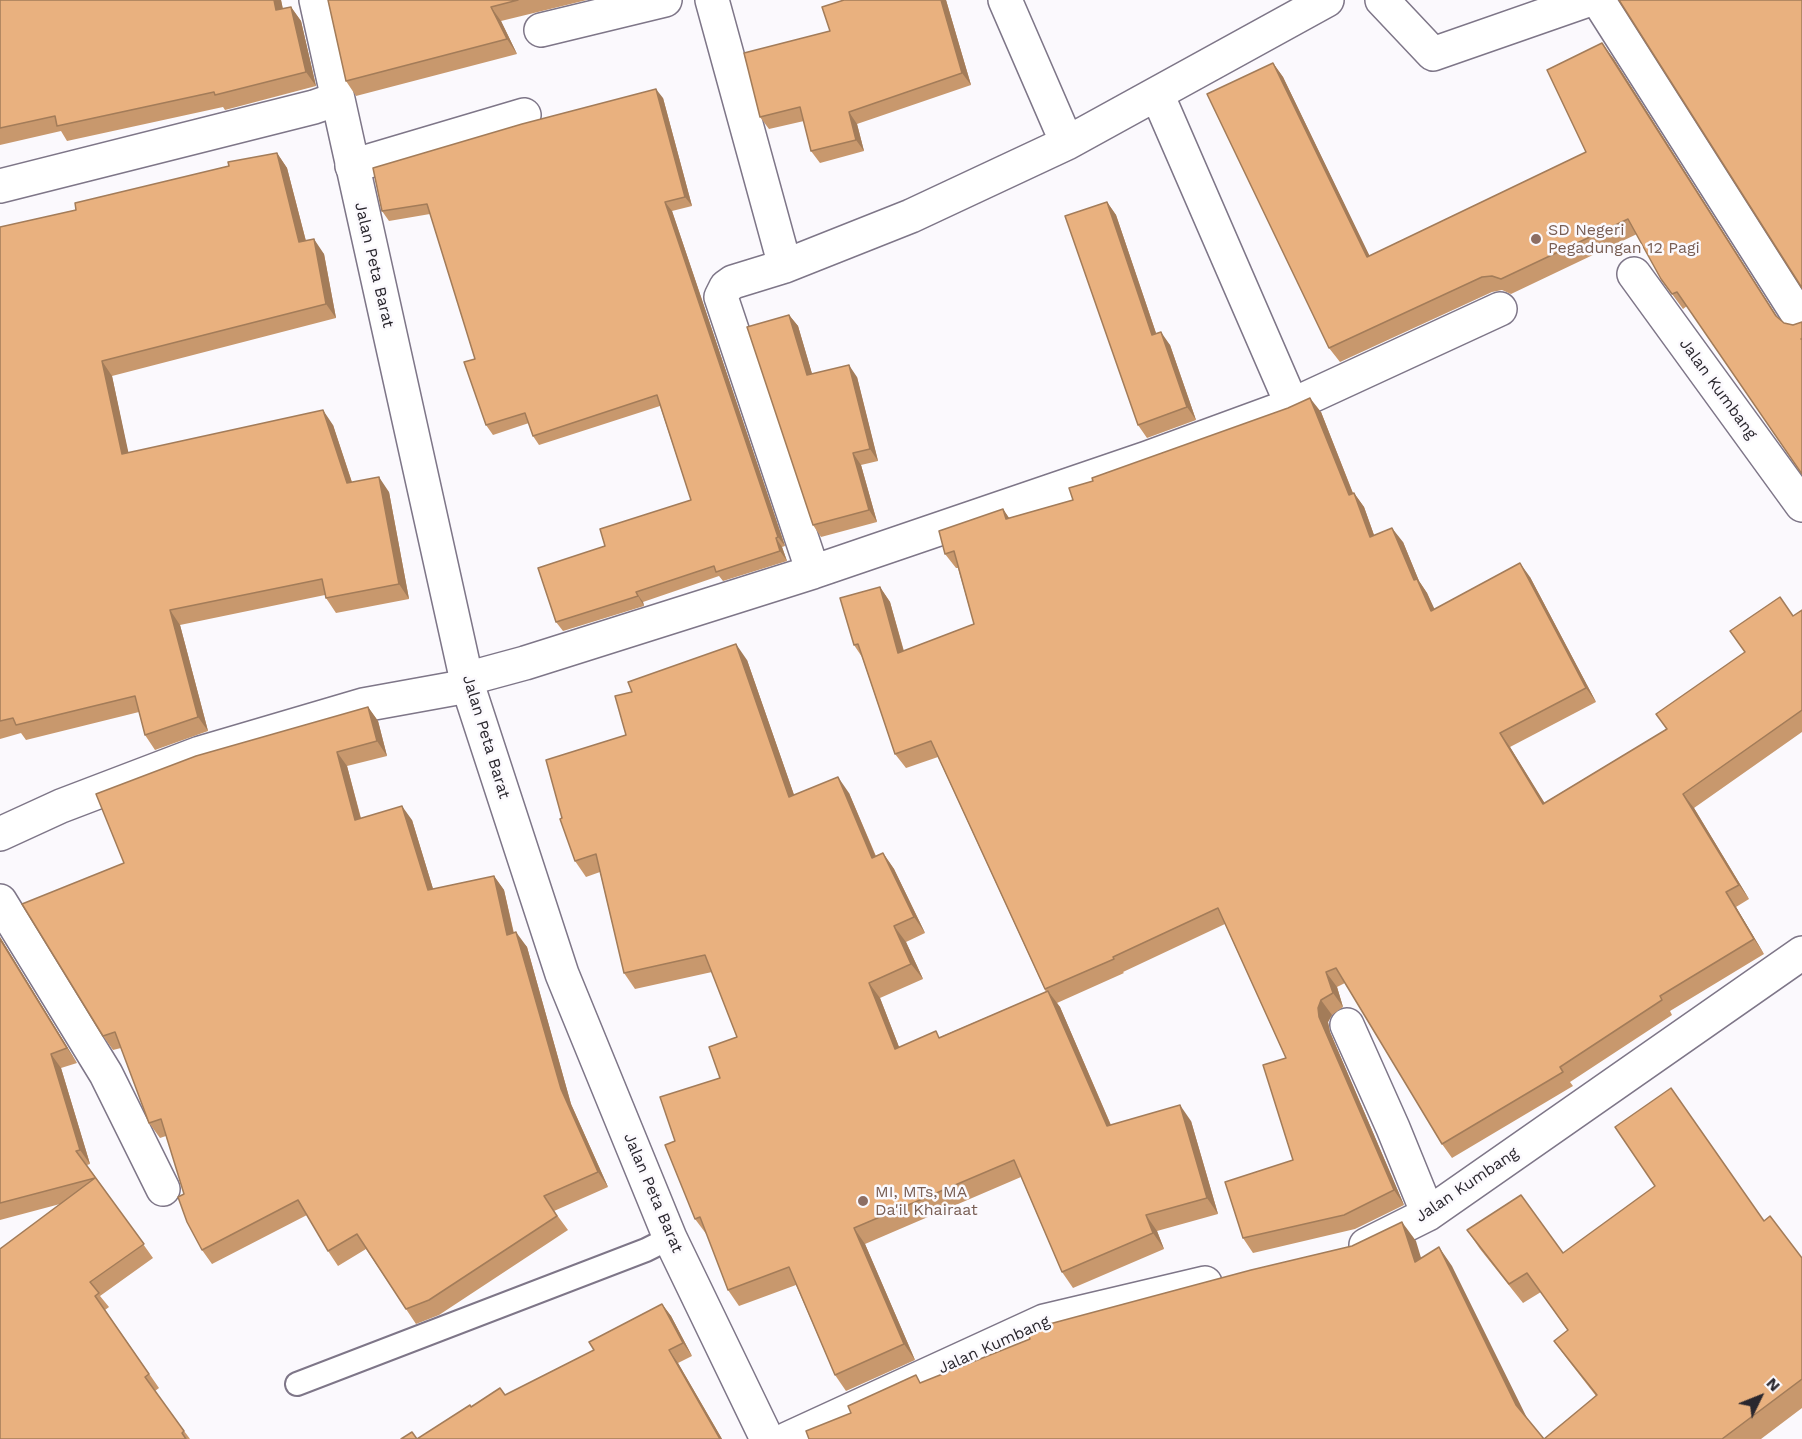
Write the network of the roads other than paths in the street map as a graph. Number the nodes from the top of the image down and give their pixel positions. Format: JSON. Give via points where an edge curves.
{"nodes":[{"id":1,"x":316,"y":0,"type":"edge"},
{"id":2,"x":665,"y":0,"type":"edge"},
{"id":3,"x":712,"y":0,"type":"edge"},
{"id":4,"x":1005,"y":0,"type":"edge"},
{"id":5,"x":1326,"y":0,"type":"edge"},
{"id":6,"x":1382,"y":0,"type":"edge"},
{"id":7,"x":1588,"y":0,"type":"edge"},
{"id":8,"x":1598,"y":0,"type":"edge"},
{"id":9,"x":541,"y":30,"type":"dead end"},
{"id":10,"x":1157,"y":94,"type":"junction"},
{"id":11,"x":337,"y":99,"type":"junction"},
{"id":12,"x":524,"y":115,"type":"dead end"},
{"id":13,"x":1067,"y":143,"type":"junction"},
{"id":14,"x":352,"y":166,"type":"junction"},
{"id":15,"x":0,"y":186,"type":"edge"},
{"id":16,"x":784,"y":266,"type":"junction"},
{"id":17,"x":1634,"y":274,"type":"dead end"},
{"id":18,"x":1500,"y":309,"type":"dead end"},
{"id":19,"x":1802,"y":321,"type":"edge"},
{"id":20,"x":1292,"y":405,"type":"junction"},
{"id":21,"x":1802,"y":505,"type":"edge"},
{"id":22,"x":813,"y":572,"type":"junction"},
{"id":23,"x":467,"y":682,"type":"junction"},
{"id":24,"x":0,"y":834,"type":"edge"},
{"id":25,"x":0,"y":901,"type":"edge"},
{"id":26,"x":1802,"y":953,"type":"edge"},
{"id":27,"x":1347,"y":1025,"type":"dead end"},
{"id":28,"x":163,"y":1189,"type":"dead end"},
{"id":29,"x":1428,"y":1214,"type":"junction"},
{"id":30,"x":670,"y":1238,"type":"junction"},
{"id":31,"x":1338,"y":1252,"type":"edge"},
{"id":32,"x":1236,"y":1276,"type":"edge"},
{"id":33,"x":297,"y":1384,"type":"dead end"},
{"id":34,"x":767,"y":1439,"type":"edge"},
{"id":35,"x":787,"y":1439,"type":"edge"}],
"edges":[{"from":1,"to":11,"type":"street","name":"Jalan Peta Barat"},
{"from":2,"to":9,"type":"street"},
{"from":3,"to":16,"type":"street"},
{"from":4,"to":13,"type":"street"},
{"from":5,"to":10,"type":"street"},
{"from":6,"to":7,"type":"street","via":[[1433,54]]},
{"from":8,"to":19,"type":"street"},
{"from":10,"to":13,"type":"street"},
{"from":10,"to":20,"type":"street"},
{"from":11,"to":14,"type":"street","name":"Jalan Peta Barat"},
{"from":11,"to":15,"type":"street"},
{"from":12,"to":14,"type":"street"},
{"from":13,"to":16,"type":"street","via":[[911,216]]},
{"from":14,"to":23,"type":"street","name":"Jalan Peta Barat"},
{"from":16,"to":22,"type":"street","via":[[733,282],[721,297]]},
{"from":17,"to":21,"type":"street","name":"Jalan Kumbang"},
{"from":18,"to":20,"type":"street"},
{"from":20,"to":22,"type":"street"},
{"from":22,"to":23,"type":"street"},
{"from":23,"to":24,"type":"street","via":[[363,705],[200,753],[61,806]]},
{"from":23,"to":30,"type":"street","name":"Jalan Peta Barat","via":[[562,974]]},
{"from":25,"to":28,"type":"street","via":[[106,1074]]},
{"from":26,"to":29,"type":"street","name":"Jalan Kumbang"},
{"from":27,"to":29,"type":"street"},
{"from":29,"to":31,"type":"street","name":"Jalan Kumbang","via":[[1360,1247]]},
{"from":30,"to":33,"type":"lane"},
{"from":30,"to":34,"type":"street","name":"Jalan Peta Barat"},
{"from":32,"to":35,"type":"street","name":"Jalan Kumbang","via":[[1044,1321]]}]}
